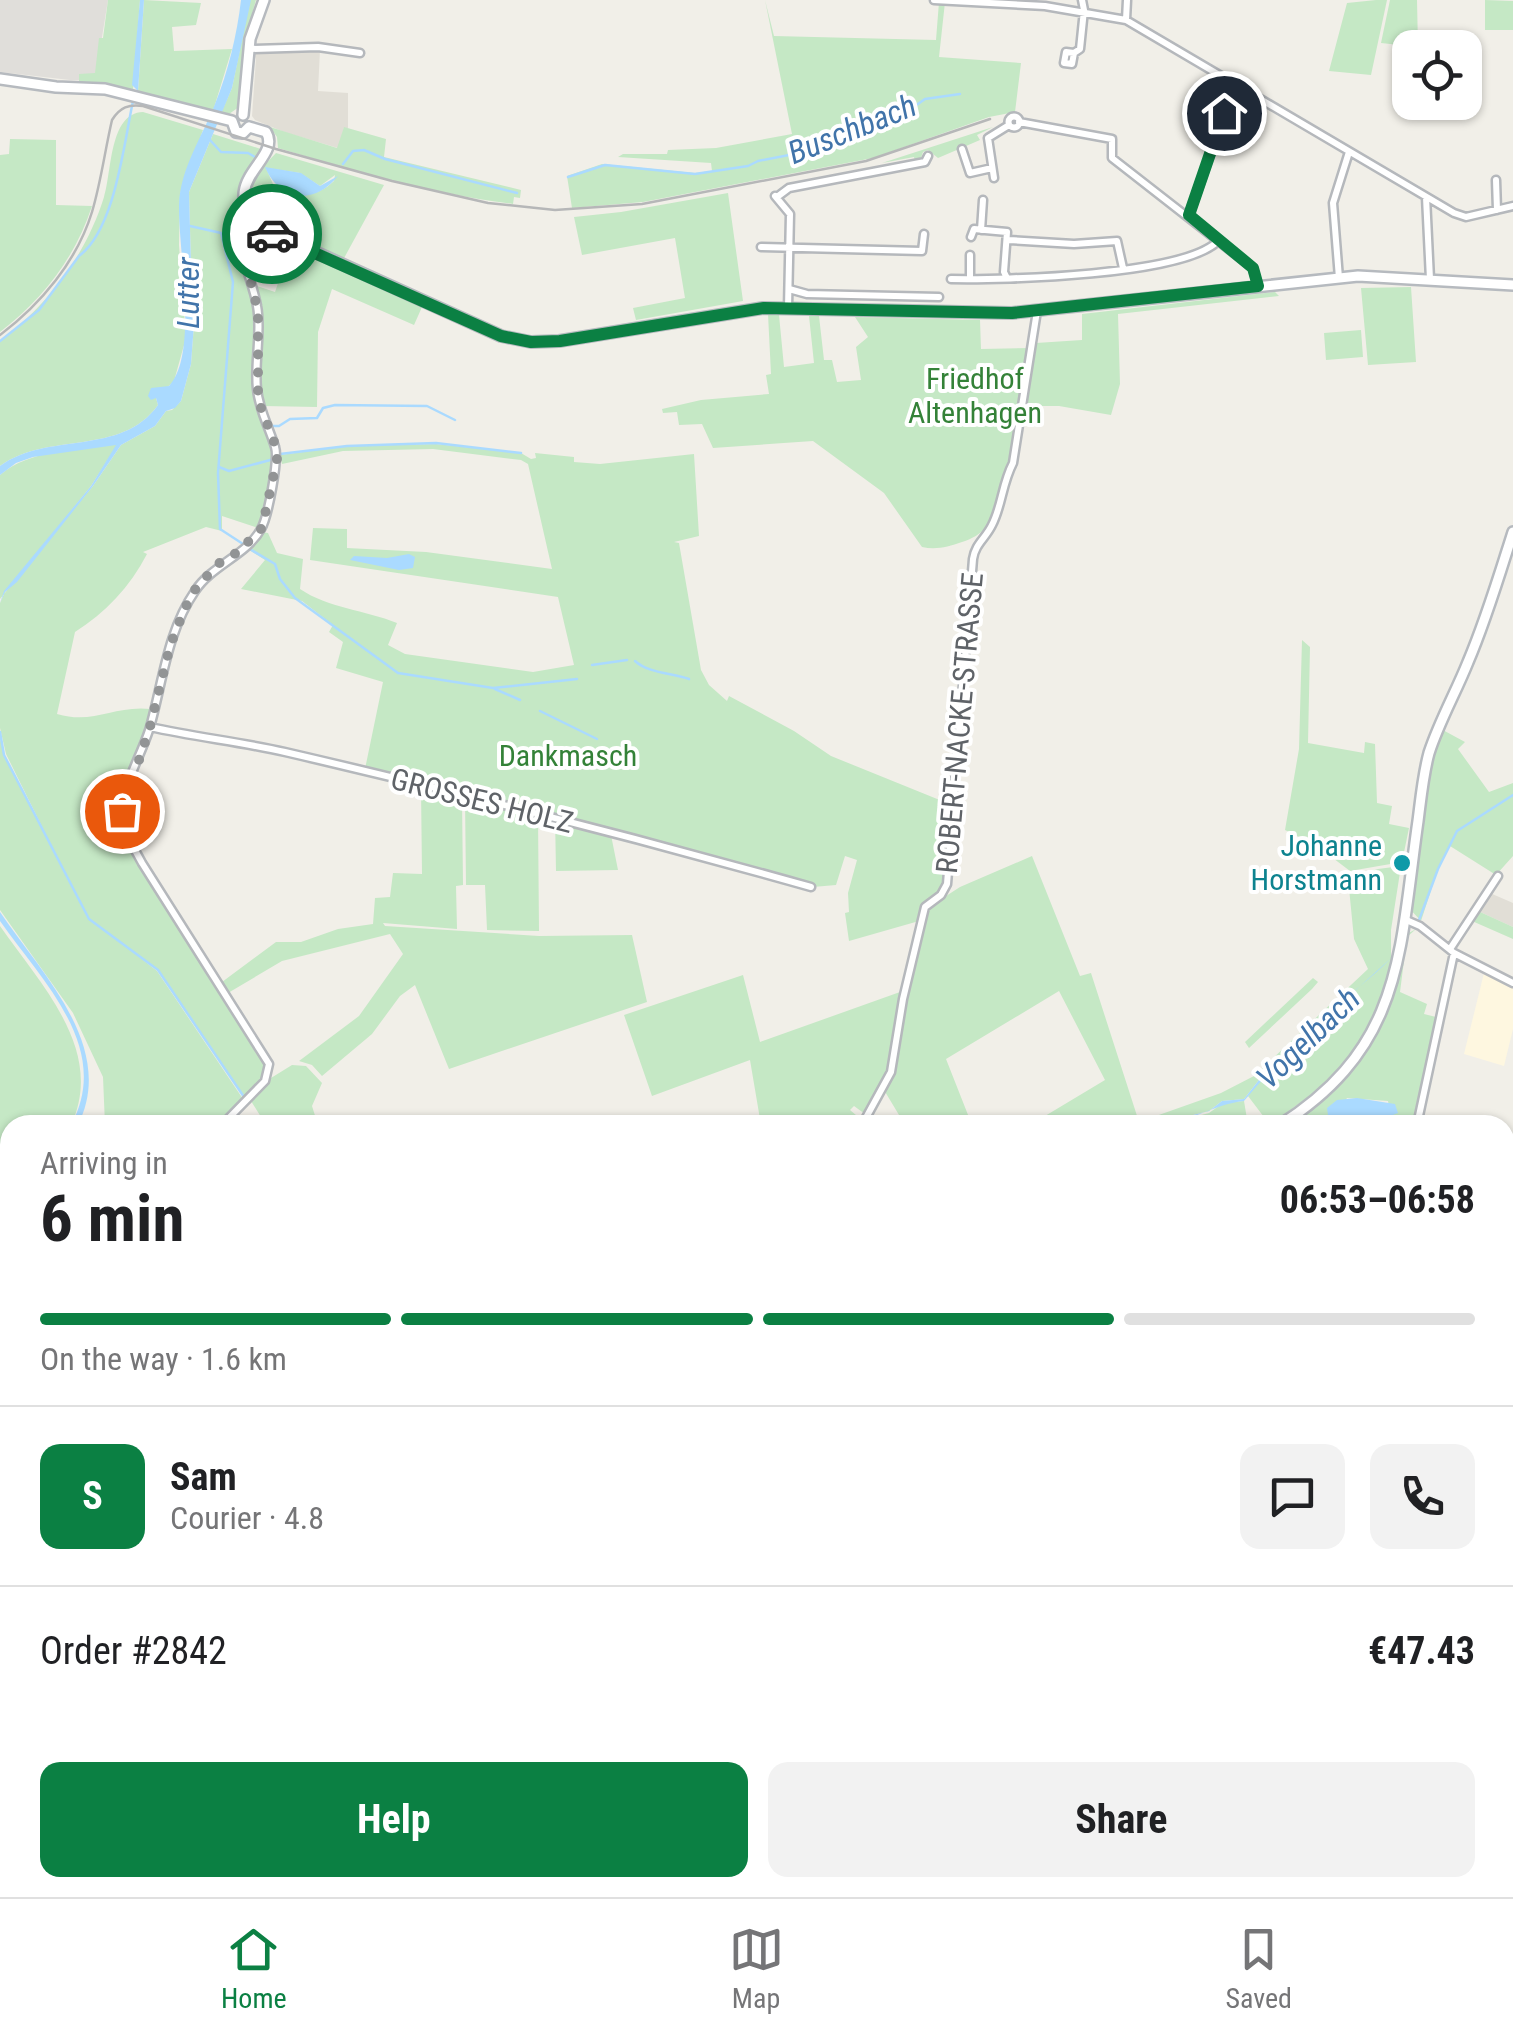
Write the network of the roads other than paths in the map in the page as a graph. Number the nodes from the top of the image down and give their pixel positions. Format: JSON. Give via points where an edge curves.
{"nodes":[{"id":1,"x":264,"y":0,"type":"edge"},
{"id":2,"x":934,"y":0,"type":"edge"},
{"id":3,"x":1082,"y":0,"type":"edge"},
{"id":4,"x":1127,"y":0,"type":"edge"},
{"id":5,"x":982,"y":1,"type":"edge"},
{"id":6,"x":1084,"y":10,"type":"junction"},
{"id":7,"x":1126,"y":20,"type":"junction"},
{"id":8,"x":248,"y":49,"type":"junction"},
{"id":9,"x":360,"y":52,"type":"dead end"},
{"id":10,"x":1074,"y":53,"type":"dead end"},
{"id":11,"x":0,"y":79,"type":"edge"},
{"id":12,"x":1234,"y":83,"type":"junction"},
{"id":13,"x":243,"y":115,"type":"junction"},
{"id":14,"x":229,"y":120,"type":"junction"},
{"id":15,"x":250,"y":127,"type":"junction"},
{"id":16,"x":962,"y":148,"type":"dead end"},
{"id":17,"x":1349,"y":152,"type":"junction"},
{"id":18,"x":928,"y":156,"type":"dead end"},
{"id":19,"x":993,"y":168,"type":"junction"},
{"id":20,"x":994,"y":178,"type":"dead end"},
{"id":21,"x":1496,"y":180,"type":"dead end"},
{"id":22,"x":1426,"y":198,"type":"junction"},
{"id":23,"x":984,"y":200,"type":"dead end"},
{"id":24,"x":1513,"y":206,"type":"edge"},
{"id":25,"x":248,"y":210,"type":"junction"},
{"id":26,"x":1497,"y":210,"type":"junction"},
{"id":27,"x":1189,"y":215,"type":"junction"},
{"id":28,"x":982,"y":230,"type":"junction"},
{"id":29,"x":924,"y":234,"type":"dead end"},
{"id":30,"x":971,"y":238,"type":"dead end"},
{"id":31,"x":1009,"y":240,"type":"junction"},
{"id":32,"x":1219,"y":240,"type":"junction"},
{"id":33,"x":760,"y":247,"type":"dead end"},
{"id":34,"x":790,"y":248,"type":"junction"},
{"id":35,"x":970,"y":255,"type":"dead end"},
{"id":36,"x":1124,"y":268,"type":"junction"},
{"id":37,"x":1008,"y":278,"type":"junction"},
{"id":38,"x":1339,"y":278,"type":"junction"},
{"id":39,"x":952,"y":279,"type":"dead end"},
{"id":40,"x":970,"y":279,"type":"junction"},
{"id":41,"x":1430,"y":279,"type":"junction"},
{"id":42,"x":1513,"y":285,"type":"edge"},
{"id":43,"x":1258,"y":286,"type":"junction"},
{"id":44,"x":789,"y":289,"type":"junction"},
{"id":45,"x":939,"y":297,"type":"dead end"},
{"id":46,"x":788,"y":308,"type":"junction"},
{"id":47,"x":1037,"y":311,"type":"junction"},
{"id":48,"x":1513,"y":532,"type":"edge"},
{"id":49,"x":150,"y":727,"type":"junction"},
{"id":50,"x":1498,"y":876,"type":"dead end"},
{"id":51,"x":811,"y":887,"type":"dead end"},
{"id":52,"x":1403,"y":919,"type":"junction"},
{"id":53,"x":1452,"y":951,"type":"junction"},
{"id":54,"x":1513,"y":983,"type":"edge"},
{"id":55,"x":232,"y":1115,"type":"edge"},
{"id":56,"x":867,"y":1115,"type":"edge"},
{"id":57,"x":1293,"y":1115,"type":"edge"},
{"id":58,"x":1420,"y":1115,"type":"edge"}],
"edges":[{"from":1,"to":8,"type":"main road"},
{"from":2,"to":5,"type":"street"},
{"from":3,"to":6,"type":"street"},
{"from":4,"to":7,"type":"street"},
{"from":5,"to":6,"type":"street"},
{"from":6,"to":7,"type":"street"},
{"from":6,"to":10,"type":"street"},
{"from":7,"to":12,"type":"street"},
{"from":8,"to":9,"type":"street"},
{"from":8,"to":13,"type":"main road"},
{"from":11,"to":14,"type":"main road","via":[[128,94]]},
{"from":12,"to":17,"type":"street"},
{"from":12,"to":27,"type":"street"},
{"from":13,"to":14,"type":"main road"},
{"from":13,"to":15,"type":"main road"},
{"from":14,"to":15,"type":"main road","via":[[236,132]]},
{"from":15,"to":25,"type":"main road","via":[[267,134],[270,145],[246,180]]},
{"from":16,"to":19,"type":"street","via":[[970,173]]},
{"from":17,"to":22,"type":"street"},
{"from":17,"to":38,"type":"street","via":[[1333,203]]},
{"from":18,"to":34,"type":"street","via":[[925,162],[776,196],[790,212]]},
{"from":19,"to":20,"type":"street"},
{"from":19,"to":27,"type":"street","via":[[988,138],[1020,122],[1110,138],[1112,158]]},
{"from":21,"to":26,"type":"street"},
{"from":22,"to":26,"type":"street","via":[[1460,216]]},
{"from":22,"to":41,"type":"street"},
{"from":23,"to":28,"type":"street"},
{"from":24,"to":26,"type":"street"},
{"from":25,"to":46,"type":"main road","via":[[266,232],[520,341]]},
{"from":25,"to":49,"type":"street","via":[[240,239],[258,311],[258,400],[277,460],[262,528],[218,564],[185,608]]},
{"from":27,"to":32,"type":"street"},
{"from":28,"to":30,"type":"street"},
{"from":28,"to":31,"type":"street","via":[[1007,232]]},
{"from":29,"to":34,"type":"street","via":[[922,251]]},
{"from":31,"to":36,"type":"street","via":[[1117,241]]},
{"from":31,"to":37,"type":"street"},
{"from":32,"to":36,"type":"street","via":[[1198,255]]},
{"from":32,"to":43,"type":"street","via":[[1253,268]]},
{"from":33,"to":34,"type":"street"},
{"from":34,"to":44,"type":"street"},
{"from":35,"to":40,"type":"street"},
{"from":36,"to":37,"type":"street"},
{"from":37,"to":40,"type":"street"},
{"from":38,"to":41,"type":"main road"},
{"from":38,"to":43,"type":"main road"},
{"from":39,"to":40,"type":"street"},
{"from":41,"to":42,"type":"main road"},
{"from":43,"to":47,"type":"main road"},
{"from":44,"to":45,"type":"street"},
{"from":44,"to":46,"type":"street"},
{"from":46,"to":47,"type":"main road"},
{"from":47,"to":56,"type":"street","name":"ROBERT-NACKE-STRASSE","via":[[1013,463],[995,520],[972,561],[948,884],[924,909],[891,1072]]},
{"from":48,"to":52,"type":"main road","via":[[1428,758]]},
{"from":49,"to":51,"type":"street","name":"GROSSES HOLZ","via":[[375,774]]},
{"from":49,"to":55,"type":"street","via":[[123,802],[125,829],[269,1064],[265,1081]]},
{"from":50,"to":53,"type":"street"},
{"from":52,"to":53,"type":"street"},
{"from":52,"to":57,"type":"main road","via":[[1391,993],[1371,1037],[1333,1085]]},
{"from":53,"to":54,"type":"street"},
{"from":53,"to":58,"type":"street"}]}
